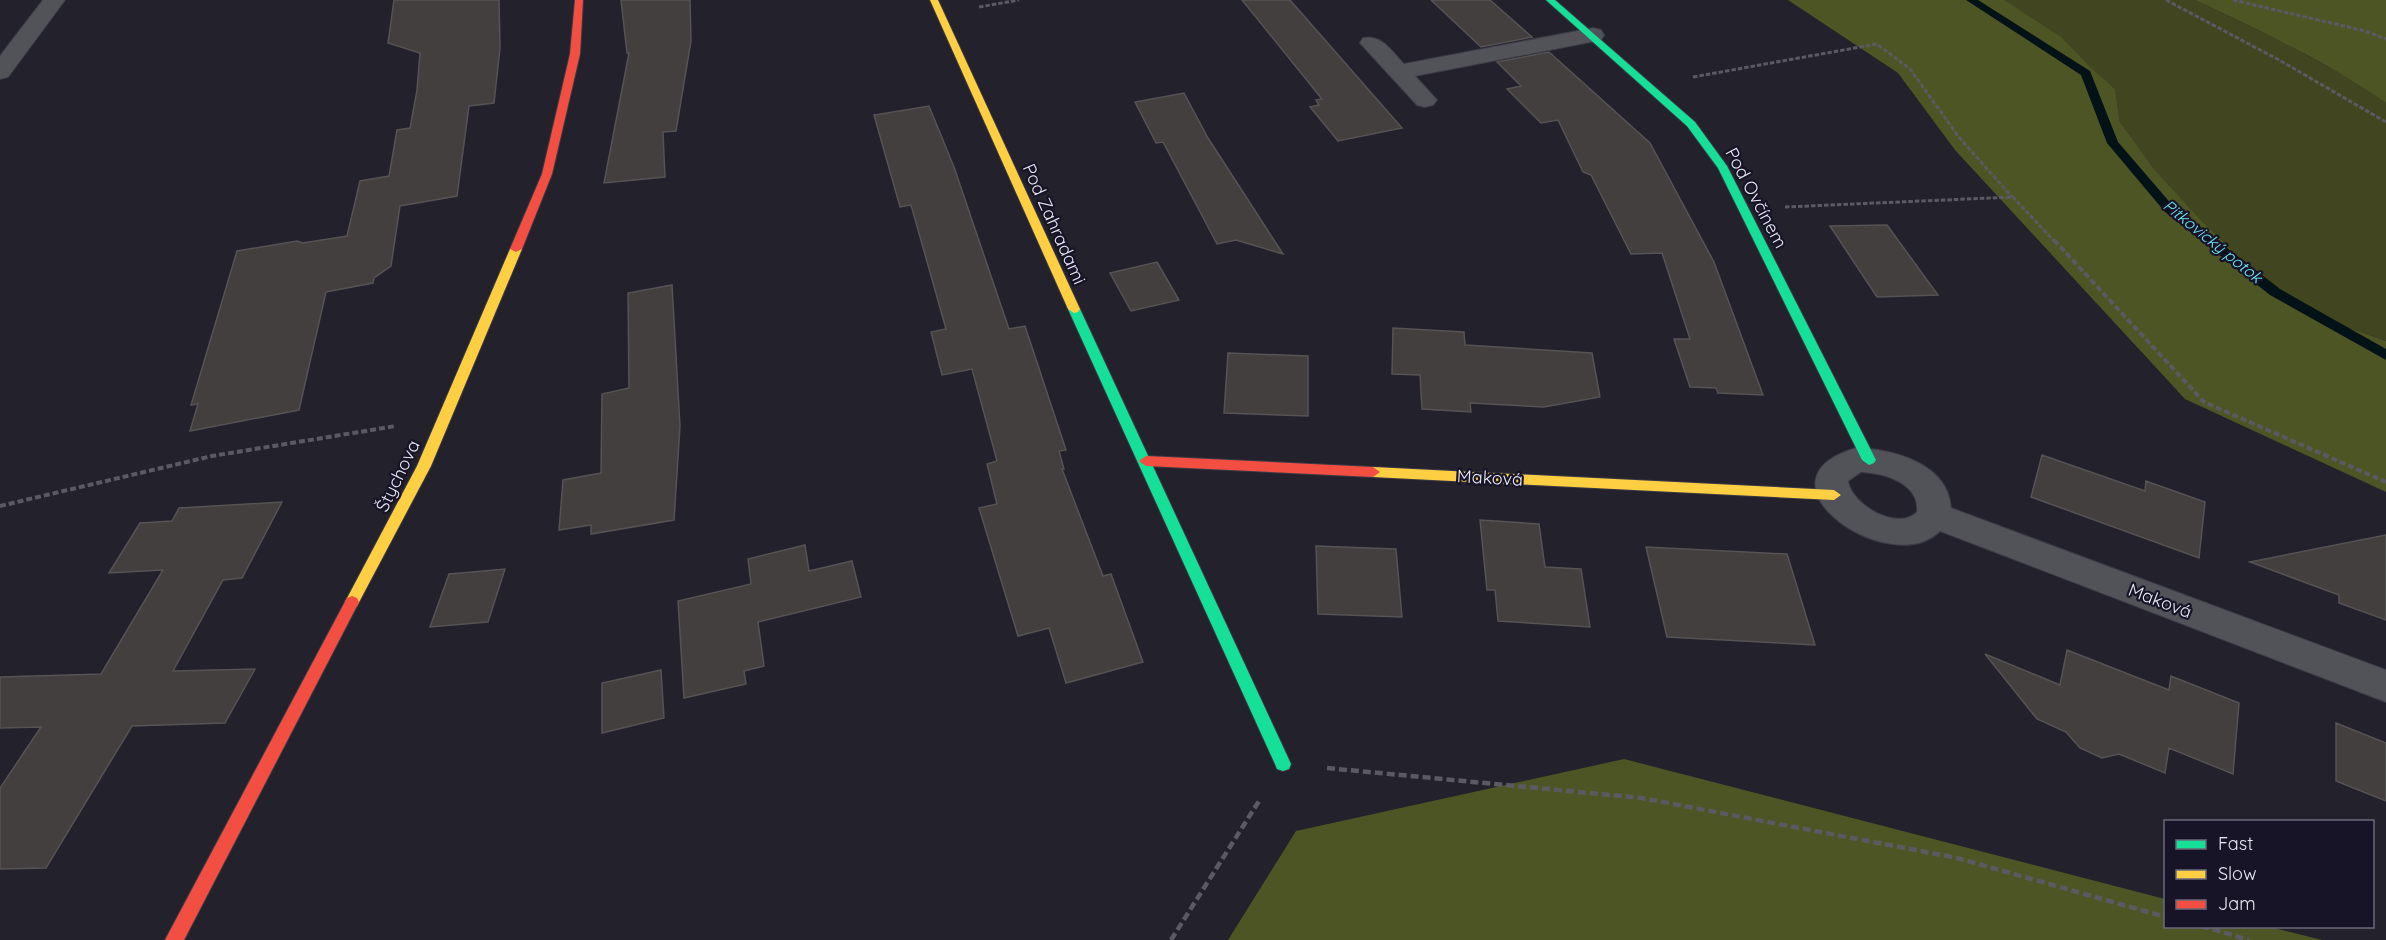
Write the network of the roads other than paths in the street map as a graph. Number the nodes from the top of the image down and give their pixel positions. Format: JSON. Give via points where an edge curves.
{"nodes":[{"id":1,"x":54,"y":0,"type":"edge"},
{"id":2,"x":579,"y":0,"type":"edge"},
{"id":3,"x":934,"y":0,"type":"edge"},
{"id":4,"x":1550,"y":0,"type":"edge"},
{"id":5,"x":1593,"y":35,"type":"junction"},
{"id":6,"x":1371,"y":43,"type":"dead end"},
{"id":7,"x":0,"y":72,"type":"edge"},
{"id":8,"x":1398,"y":72,"type":"junction"},
{"id":9,"x":1425,"y":100,"type":"dead end"},
{"id":10,"x":1869,"y":460,"type":"junction"},
{"id":11,"x":1146,"y":461,"type":"junction"},
{"id":12,"x":1834,"y":495,"type":"junction"},
{"id":13,"x":1934,"y":515,"type":"junction"},
{"id":14,"x":2386,"y":686,"type":"edge"},
{"id":15,"x":1283,"y":764,"type":"road end"},
{"id":16,"x":174,"y":940,"type":"edge"}],
"edges":[{"from":1,"to":7,"type":"street"},
{"from":2,"to":16,"type":"street","name":"Štychova","via":[[575,54],[547,174],[445,418],[424,466]]},
{"from":3,"to":11,"type":"street","name":"Pod Zahradami","via":[[1068,300]]},
{"from":4,"to":5,"type":"street","name":"Pod Ovčínem"},
{"from":5,"to":8,"type":"street"},
{"from":5,"to":10,"type":"street","name":"Pod Ovčínem","via":[[1691,124],[1723,168]]},
{"from":6,"to":8,"type":"street"},
{"from":8,"to":9,"type":"street"},
{"from":10,"to":12,"type":"street","via":[[1856,460],[1837,469],[1832,477]]},
{"from":10,"to":13,"type":"street","via":[[1913,475],[1932,495]]},
{"from":11,"to":12,"type":"street","name":"Maková"},
{"from":11,"to":15,"type":"street","name":"Pod Zahradami"},
{"from":12,"to":13,"type":"street","via":[[1851,515],[1894,532],[1921,529]]},
{"from":13,"to":14,"type":"street","name":"Maková"}]}
